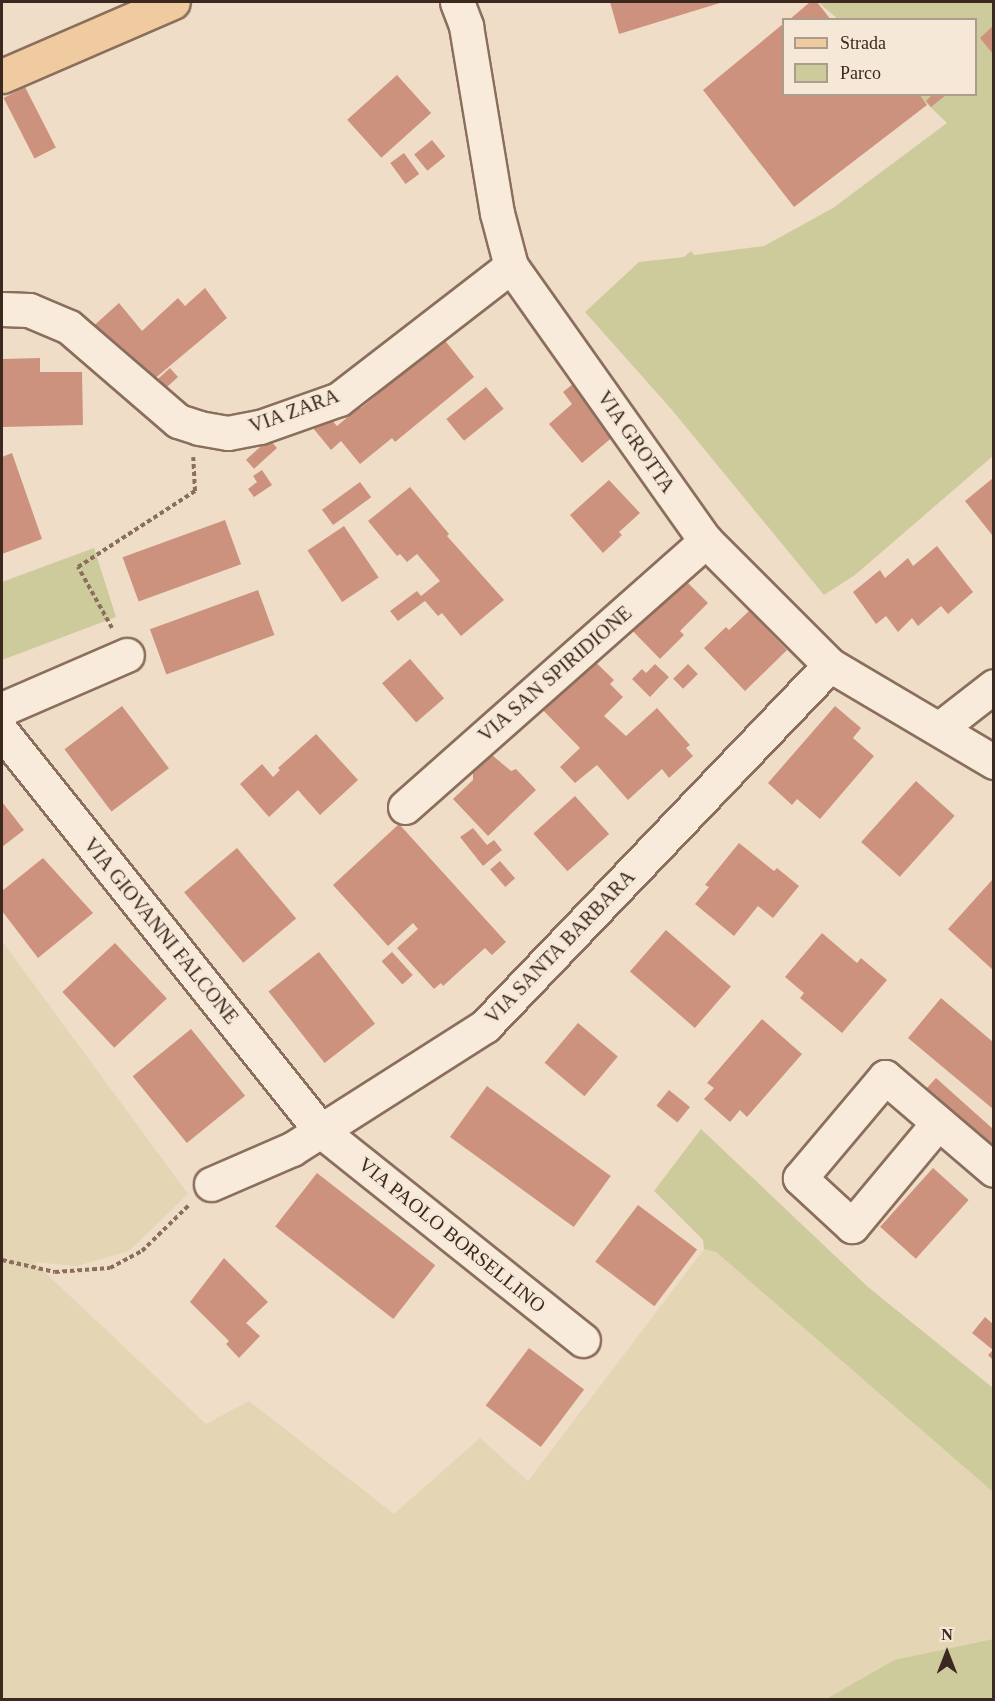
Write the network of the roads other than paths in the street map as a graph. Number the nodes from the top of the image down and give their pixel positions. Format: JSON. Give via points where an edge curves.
{"nodes":[{"id":1,"x":174,"y":2,"type":"edge"},
{"id":2,"x":457,"y":2,"type":"edge"},
{"id":3,"x":2,"y":76,"type":"edge"},
{"id":4,"x":512,"y":266,"type":"junction"},
{"id":5,"x":2,"y":309,"type":"edge"},
{"id":6,"x":706,"y":541,"type":"junction"},
{"id":7,"x":127,"y":655,"type":"road end"},
{"id":8,"x":830,"y":665,"type":"junction"},
{"id":9,"x":993,"y":686,"type":"edge"},
{"id":10,"x":2,"y":709,"type":"edge"},
{"id":11,"x":940,"y":729,"type":"junction"},
{"id":12,"x":2,"y":732,"type":"edge"},
{"id":13,"x":993,"y":762,"type":"edge"},
{"id":14,"x":405,"y":807,"type":"dead end"},
{"id":15,"x":938,"y":1124,"type":"dead end"},
{"id":16,"x":321,"y":1131,"type":"junction"},
{"id":17,"x":993,"y":1170,"type":"edge"},
{"id":18,"x":211,"y":1184,"type":"road end"},
{"id":19,"x":583,"y":1340,"type":"dead end"}],
"edges":[{"from":1,"to":3,"type":"main road"},
{"from":2,"to":4,"type":"street","name":"VIA GROTTA","via":[[466,26],[497,213]]},
{"from":4,"to":5,"type":"street","name":"VIA ZARA","via":[[339,399],[228,433],[178,421],[69,327],[29,310]]},
{"from":4,"to":6,"type":"street","name":"VIA GROTTA"},
{"from":6,"to":8,"type":"street","name":"VIA GROTTA"},
{"from":6,"to":14,"type":"street","name":"VIA SAN SPIRIDIONE"},
{"from":7,"to":10,"type":"street"},
{"from":8,"to":11,"type":"street","name":"VIA GROTTA"},
{"from":8,"to":16,"type":"street","name":"VIA SANTA BARBARA","via":[[485,1026]]},
{"from":9,"to":11,"type":"street"},
{"from":11,"to":13,"type":"street","name":"VIA GROTTA"},
{"from":12,"to":16,"type":"street","name":"VIA GIOVANNI FALCONE"},
{"from":15,"to":17,"type":"street"},
{"from":16,"to":18,"type":"street","name":"VIA SANTA BARBARA","via":[[292,1149]]},
{"from":16,"to":19,"type":"street","name":"VIA PAOLO BORSELLINO"}]}
